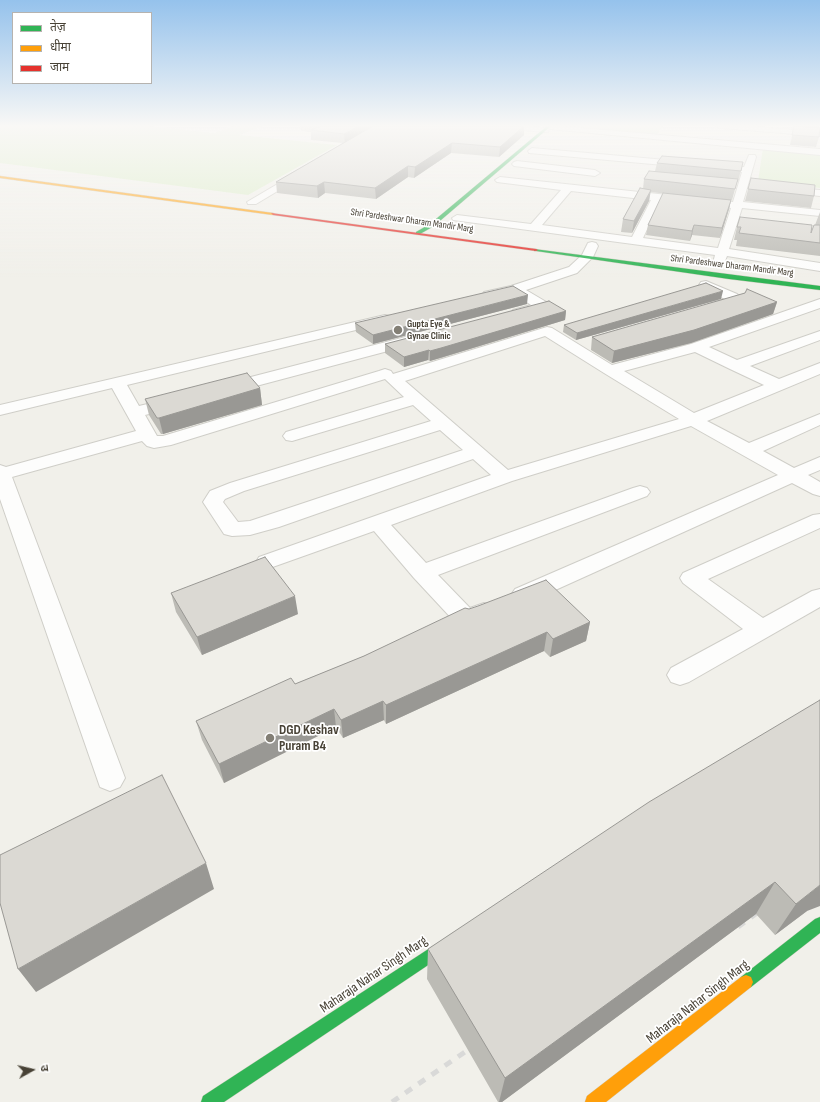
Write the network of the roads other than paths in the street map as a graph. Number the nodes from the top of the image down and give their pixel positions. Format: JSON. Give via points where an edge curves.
{"nodes":[{"id":1,"x":3,"y":177,"type":"edge"},
{"id":2,"x":64,"y":177,"type":"edge"},
{"id":3,"x":294,"y":177,"type":"edge"},
{"id":4,"x":490,"y":177,"type":"edge"},
{"id":5,"x":503,"y":177,"type":"edge"},
{"id":6,"x":746,"y":177,"type":"edge"},
{"id":7,"x":497,"y":183,"type":"joint"},
{"id":8,"x":568,"y":188,"type":"junction"},
{"id":9,"x":774,"y":189,"type":"edge"},
{"id":10,"x":820,"y":193,"type":"edge"},
{"id":11,"x":657,"y":197,"type":"junction"},
{"id":12,"x":252,"y":202,"type":"junction"},
{"id":13,"x":267,"y":204,"type":"dead end"},
{"id":14,"x":737,"y":205,"type":"junction"},
{"id":15,"x":468,"y":209,"type":"dead end"},
{"id":16,"x":820,"y":213,"type":"edge"},
{"id":17,"x":417,"y":223,"type":"dead end"},
{"id":18,"x":453,"y":223,"type":"junction"},
{"id":19,"x":731,"y":224,"type":"junction"},
{"id":20,"x":432,"y":225,"type":"junction"},
{"id":21,"x":746,"y":226,"type":"edge"},
{"id":22,"x":534,"y":228,"type":"junction"},
{"id":23,"x":418,"y":233,"type":"junction"},
{"id":24,"x":437,"y":236,"type":"junction"},
{"id":25,"x":636,"y":241,"type":"junction"},
{"id":26,"x":591,"y":249,"type":"junction"},
{"id":27,"x":722,"y":264,"type":"junction"},
{"id":28,"x":820,"y":267,"type":"edge"},
{"id":29,"x":706,"y":285,"type":"junction"},
{"id":30,"x":820,"y":288,"type":"edge"},
{"id":31,"x":515,"y":289,"type":"junction"},
{"id":32,"x":690,"y":289,"type":"edge"},
{"id":33,"x":478,"y":297,"type":"edge"},
{"id":34,"x":820,"y":303,"type":"edge"},
{"id":35,"x":699,"y":311,"type":"edge"},
{"id":36,"x":396,"y":316,"type":"edge"},
{"id":37,"x":505,"y":316,"type":"edge"},
{"id":38,"x":326,"y":333,"type":"junction"},
{"id":39,"x":820,"y":335,"type":"edge"},
{"id":40,"x":427,"y":336,"type":"edge"},
{"id":41,"x":591,"y":343,"type":"edge"},
{"id":42,"x":696,"y":347,"type":"junction"},
{"id":43,"x":573,"y":348,"type":"junction"},
{"id":44,"x":358,"y":355,"type":"junction"},
{"id":45,"x":736,"y":366,"type":"junction"},
{"id":46,"x":820,"y":368,"type":"edge"},
{"id":47,"x":610,"y":370,"type":"junction"},
{"id":48,"x":389,"y":377,"type":"junction"},
{"id":49,"x":118,"y":382,"type":"junction"},
{"id":50,"x":778,"y":385,"type":"junction"},
{"id":51,"x":212,"y":392,"type":"edge"},
{"id":52,"x":189,"y":398,"type":"edge"},
{"id":53,"x":416,"y":399,"type":"junction"},
{"id":54,"x":0,"y":410,"type":"edge"},
{"id":55,"x":136,"y":412,"type":"junction"},
{"id":56,"x":820,"y":419,"type":"edge"},
{"id":57,"x":692,"y":420,"type":"junction"},
{"id":58,"x":443,"y":423,"type":"junction"},
{"id":59,"x":147,"y":434,"type":"junction"},
{"id":60,"x":292,"y":436,"type":"dead end"},
{"id":61,"x":749,"y":450,"type":"junction"},
{"id":62,"x":476,"y":452,"type":"junction"},
{"id":63,"x":820,"y":463,"type":"edge"},
{"id":64,"x":0,"y":472,"type":"edge"},
{"id":65,"x":793,"y":474,"type":"junction"},
{"id":66,"x":505,"y":477,"type":"junction"},
{"id":67,"x":820,"y":490,"type":"edge"},
{"id":68,"x":640,"y":492,"type":"dead end"},
{"id":69,"x":820,"y":520,"type":"edge"},
{"id":70,"x":378,"y":523,"type":"junction"},
{"id":71,"x":267,"y":562,"type":"edge"},
{"id":72,"x":422,"y":573,"type":"junction"},
{"id":73,"x":820,"y":597,"type":"edge"},
{"id":74,"x":762,"y":630,"type":"junction"},
{"id":75,"x":680,"y":675,"type":"dead end"},
{"id":76,"x":110,"y":778,"type":"dead end"},
{"id":77,"x":820,"y":924,"type":"edge"},
{"id":78,"x":458,"y":936,"type":"edge"},
{"id":79,"x":210,"y":1102,"type":"edge"},
{"id":80,"x":593,"y":1102,"type":"edge"}],
"edges":[{"from":1,"to":23,"type":"main road","name":"Shri Pardeshwar Dharam Mandir Marg"},
{"from":2,"to":12,"type":"main road"},
{"from":3,"to":12,"type":"street"},
{"from":4,"to":20,"type":"main road"},
{"from":5,"to":7,"type":"main road"},
{"from":6,"to":14,"type":"street"},
{"from":7,"to":8,"type":"street"},
{"from":8,"to":11,"type":"street"},
{"from":8,"to":22,"type":"street"},
{"from":9,"to":10,"type":"street"},
{"from":11,"to":14,"type":"street"},
{"from":11,"to":25,"type":"street"},
{"from":12,"to":13,"type":"main road"},
{"from":14,"to":16,"type":"street"},
{"from":14,"to":19,"type":"street"},
{"from":15,"to":18,"type":"main road"},
{"from":17,"to":20,"type":"main road","name":"Shri Pardeshwar Dharam Mandir Marg"},
{"from":18,"to":20,"type":"main road","name":"Shri Pardeshwar Dharam Mandir Marg"},
{"from":18,"to":22,"type":"street"},
{"from":18,"to":24,"type":"main road"},
{"from":19,"to":21,"type":"street"},
{"from":19,"to":27,"type":"street"},
{"from":20,"to":23,"type":"main road"},
{"from":22,"to":25,"type":"street"},
{"from":23,"to":24,"type":"main road","name":"Shri Pardeshwar Dharam Mandir Marg"},
{"from":24,"to":26,"type":"main road","name":"Shri Pardeshwar Dharam Mandir Marg"},
{"from":25,"to":27,"type":"street"},
{"from":26,"to":27,"type":"main road","name":"Shri Pardeshwar Dharam Mandir Marg"},
{"from":26,"to":31,"type":"street","via":[[573,270]]},
{"from":27,"to":28,"type":"street"},
{"from":27,"to":29,"type":"street"},
{"from":27,"to":30,"type":"main road","name":"Shri Pardeshwar Dharam Mandir Marg"},
{"from":29,"to":32,"type":"street"},
{"from":29,"to":35,"type":"street","via":[[736,300]]},
{"from":31,"to":33,"type":"street"},
{"from":31,"to":37,"type":"street","via":[[543,306]]},
{"from":34,"to":42,"type":"street"},
{"from":36,"to":38,"type":"street"},
{"from":38,"to":44,"type":"street"},
{"from":38,"to":49,"type":"street"},
{"from":39,"to":45,"type":"street"},
{"from":40,"to":44,"type":"street"},
{"from":41,"to":43,"type":"street"},
{"from":42,"to":45,"type":"street"},
{"from":42,"to":47,"type":"street"},
{"from":43,"to":47,"type":"street"},
{"from":43,"to":48,"type":"street","via":[[554,329]]},
{"from":44,"to":48,"type":"street"},
{"from":44,"to":51,"type":"street"},
{"from":45,"to":50,"type":"street"},
{"from":46,"to":50,"type":"street"},
{"from":47,"to":57,"type":"street"},
{"from":48,"to":53,"type":"street"},
{"from":48,"to":59,"type":"street","via":[[164,441],[154,442]]},
{"from":49,"to":54,"type":"street"},
{"from":49,"to":55,"type":"street"},
{"from":50,"to":57,"type":"street"},
{"from":52,"to":55,"type":"street"},
{"from":53,"to":58,"type":"street"},
{"from":53,"to":60,"type":"street"},
{"from":55,"to":59,"type":"street"},
{"from":56,"to":61,"type":"street"},
{"from":57,"to":61,"type":"street"},
{"from":57,"to":66,"type":"street"},
{"from":58,"to":62,"type":"street"},
{"from":58,"to":62,"type":"street","via":[[237,487],[217,495],[213,502],[232,529],[250,528]]},
{"from":59,"to":64,"type":"street"},
{"from":61,"to":65,"type":"street"},
{"from":62,"to":66,"type":"street"},
{"from":63,"to":65,"type":"street"},
{"from":64,"to":76,"type":"street"},
{"from":65,"to":67,"type":"street"},
{"from":65,"to":72,"type":"street","via":[[472,617],[452,620]]},
{"from":66,"to":70,"type":"street"},
{"from":68,"to":72,"type":"street"},
{"from":69,"to":74,"type":"street","via":[[691,578]]},
{"from":70,"to":71,"type":"street"},
{"from":70,"to":72,"type":"street"},
{"from":73,"to":74,"type":"street"},
{"from":74,"to":75,"type":"street"},
{"from":77,"to":80,"type":"main road","name":"Maharaja Nahar Singh Marg"},
{"from":78,"to":79,"type":"main road","name":"Maharaja Nahar Singh Marg"}]}
